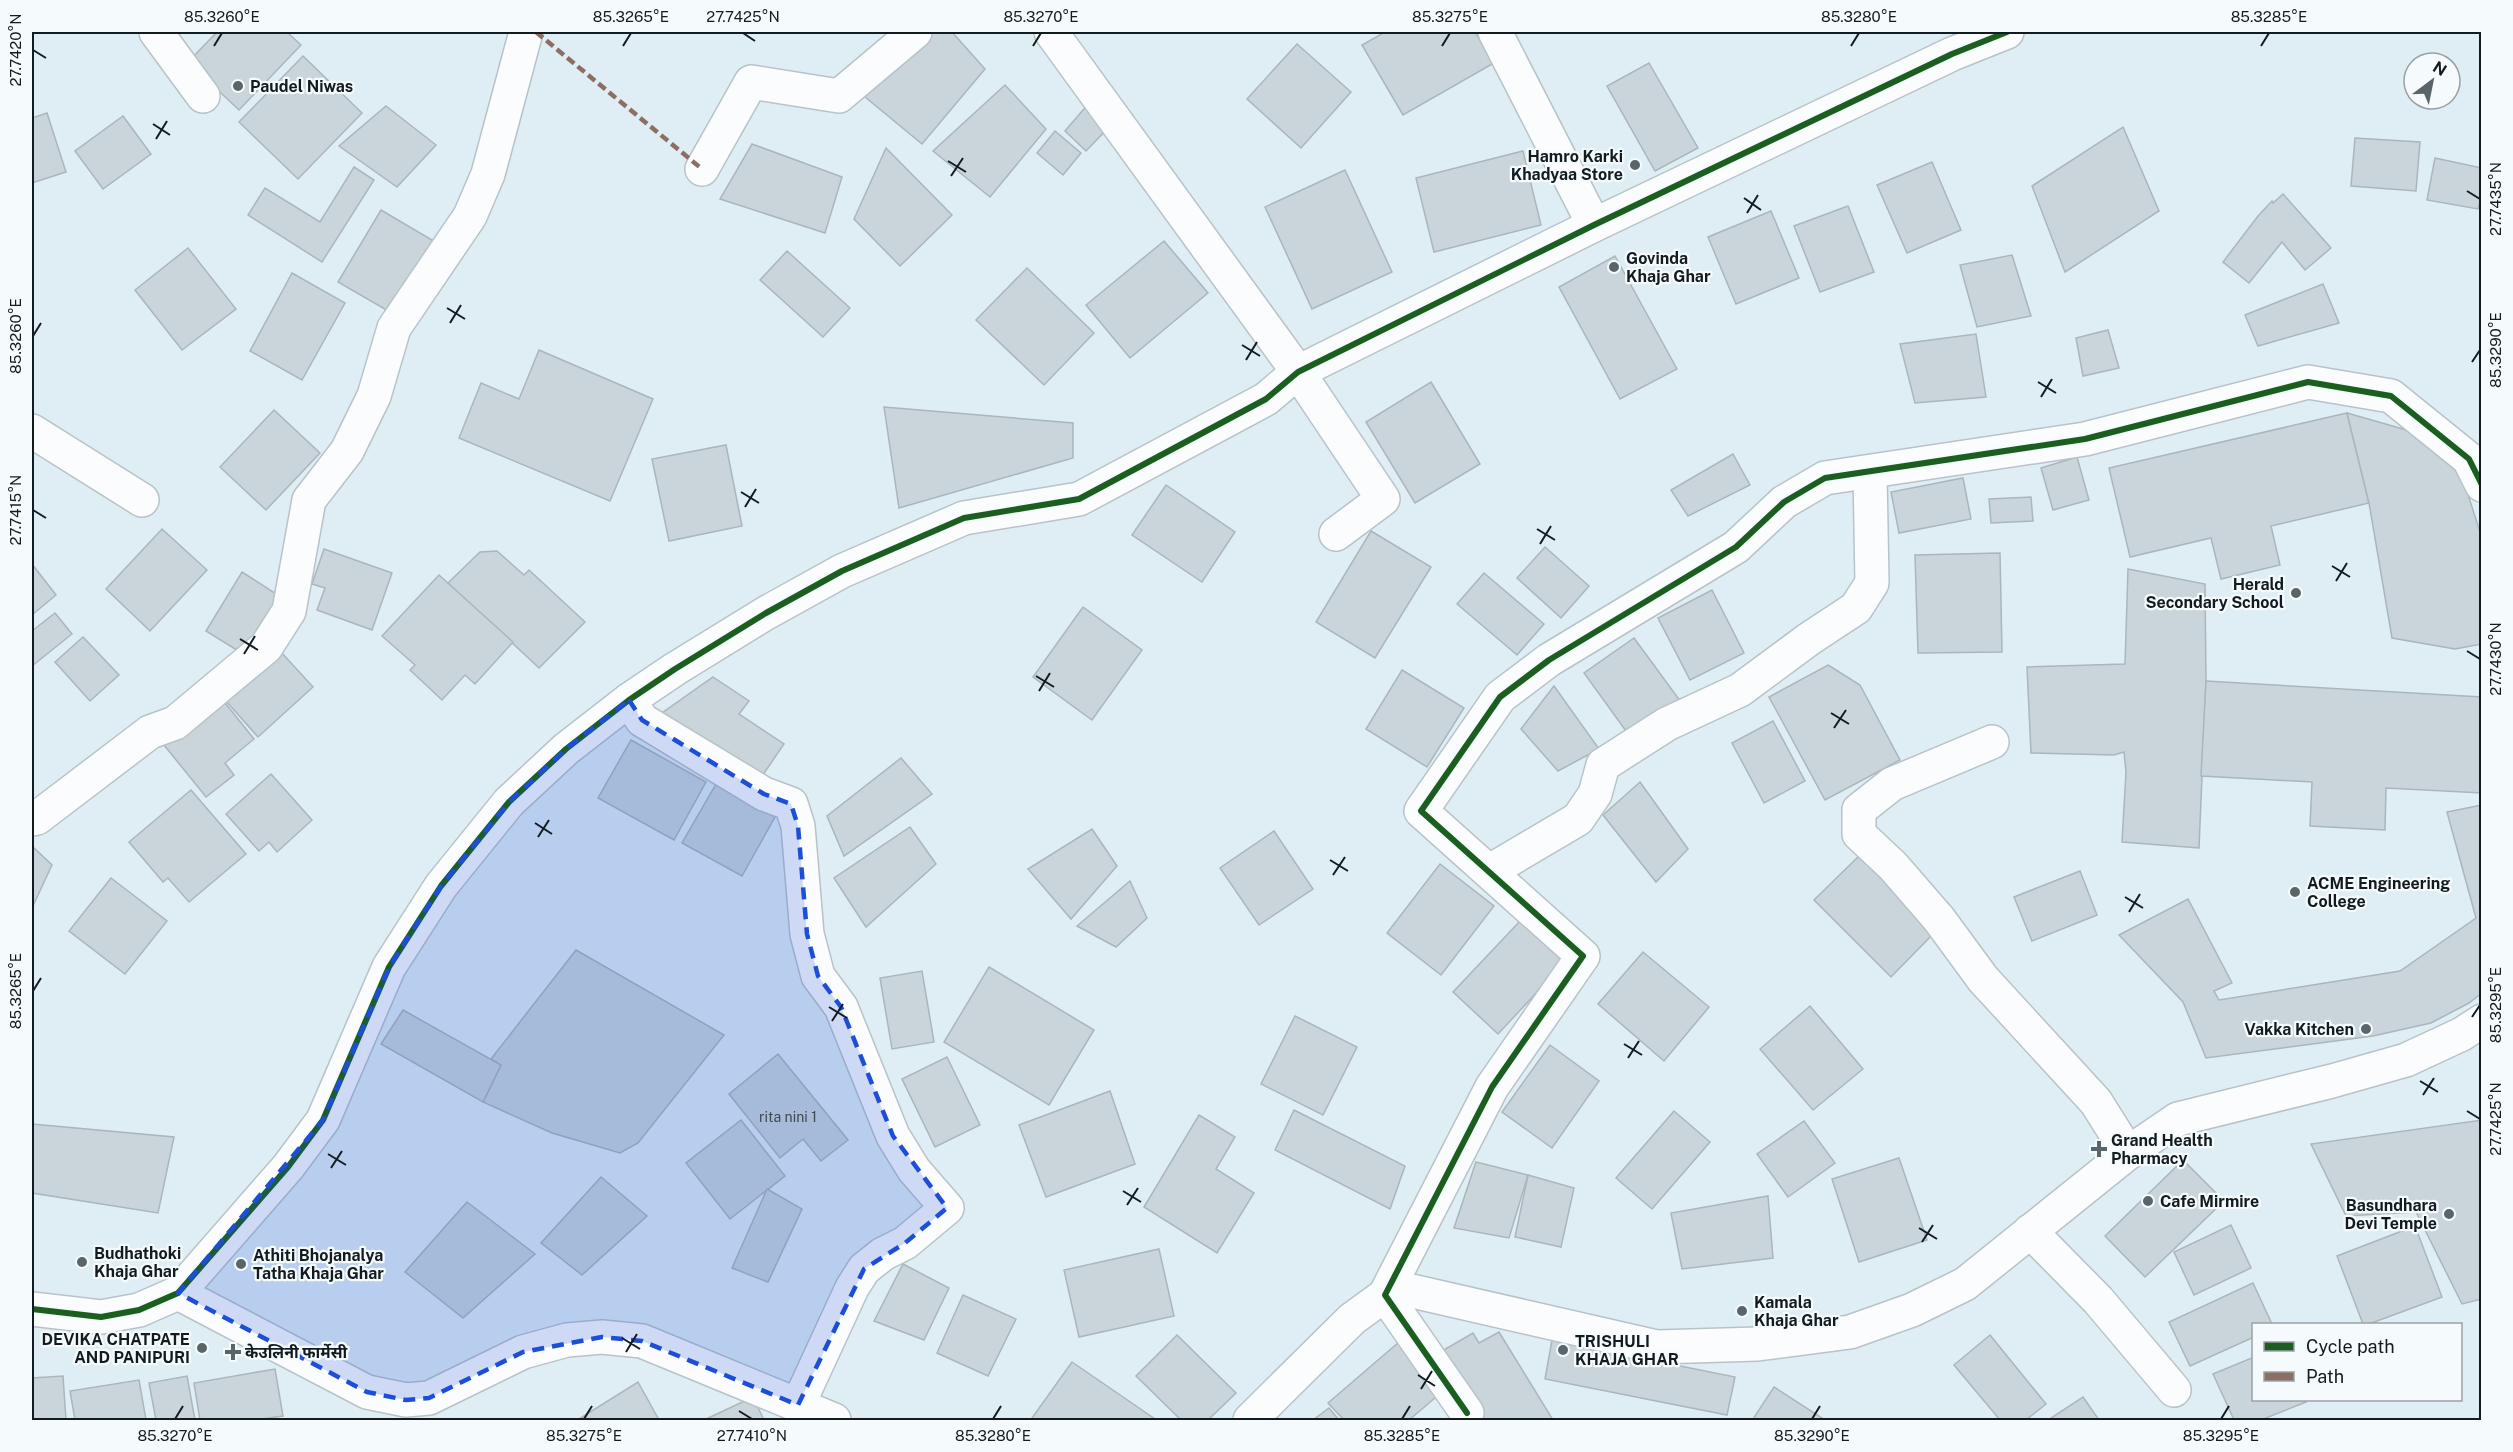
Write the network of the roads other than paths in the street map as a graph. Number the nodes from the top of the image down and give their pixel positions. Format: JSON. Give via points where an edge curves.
{"nodes":[{"id":1,"x":156,"y":32,"type":"edge"},
{"id":2,"x":526,"y":32,"type":"edge"},
{"id":3,"x":915,"y":32,"type":"edge"},
{"id":4,"x":1051,"y":32,"type":"edge"},
{"id":5,"x":1495,"y":32,"type":"edge"},
{"id":6,"x":2007,"y":32,"type":"edge"},
{"id":7,"x":202,"y":96,"type":"dead end"},
{"id":8,"x":702,"y":169,"type":"dead end"},
{"id":9,"x":1594,"y":225,"type":"junction"},
{"id":10,"x":1298,"y":372,"type":"junction"},
{"id":11,"x":32,"y":431,"type":"edge"},
{"id":12,"x":1870,"y":472,"type":"junction"},
{"id":13,"x":2481,"y":485,"type":"edge"},
{"id":14,"x":142,"y":500,"type":"dead end"},
{"id":15,"x":1336,"y":534,"type":"dead end"},
{"id":16,"x":629,"y":700,"type":"junction"},
{"id":17,"x":1992,"y":742,"type":"dead end"},
{"id":18,"x":32,"y":819,"type":"edge"},
{"id":19,"x":1490,"y":871,"type":"junction"},
{"id":20,"x":2481,"y":1022,"type":"edge"},
{"id":21,"x":2128,"y":1153,"type":"junction"},
{"id":22,"x":2030,"y":1231,"type":"junction"},
{"id":23,"x":178,"y":1293,"type":"junction"},
{"id":24,"x":1385,"y":1295,"type":"junction"},
{"id":25,"x":32,"y":1309,"type":"edge"},
{"id":26,"x":2174,"y":1390,"type":"dead end"},
{"id":27,"x":798,"y":1405,"type":"junction"},
{"id":28,"x":1467,"y":1413,"type":"dead end"},
{"id":29,"x":834,"y":1420,"type":"edge"},
{"id":30,"x":1250,"y":1420,"type":"edge"}],
"edges":[{"from":1,"to":7,"type":"street"},
{"from":2,"to":18,"type":"street","via":[[488,174],[470,216],[394,328],[370,405],[347,451],[309,500],[289,611],[266,647],[175,723],[150,732]]},
{"from":3,"to":8,"type":"street","via":[[839,96],[751,82]]},
{"from":4,"to":10,"type":"street"},
{"from":5,"to":9,"type":"street"},
{"from":6,"to":9,"type":"street","via":[[1952,54]]},
{"from":9,"to":10,"type":"street"},
{"from":10,"to":15,"type":"street","via":[[1383,499]]},
{"from":10,"to":16,"type":"street","via":[[1266,399],[1079,499],[964,518],[842,571],[766,613]]},
{"from":11,"to":14,"type":"street"},
{"from":12,"to":13,"type":"street","via":[[2085,439],[2308,382],[2391,396],[2469,459]]},
{"from":12,"to":19,"type":"street","via":[[1872,583],[1856,608],[1740,690],[1667,724],[1603,765],[1595,794],[1578,819]]},
{"from":12,"to":19,"type":"street","via":[[1825,478],[1784,502],[1736,547],[1549,660],[1500,698],[1421,811]]},
{"from":16,"to":23,"type":"street","via":[[566,749],[508,802],[441,886],[389,968],[323,1120],[288,1167]]},
{"from":16,"to":27,"type":"street","via":[[642,720],[764,794],[791,804],[798,826],[807,934],[818,976],[841,1007],[893,1136],[914,1170],[947,1208],[905,1243],[864,1269]]},
{"from":17,"to":21,"type":"street","via":[[1892,784],[1859,810],[1859,834],[1893,866],[1983,979],[2096,1102]]},
{"from":19,"to":24,"type":"street","via":[[1583,956],[1492,1087]]},
{"from":20,"to":21,"type":"street","via":[[2406,1060],[2178,1119]]},
{"from":21,"to":22,"type":"street"},
{"from":22,"to":24,"type":"street","via":[[1965,1284],[1912,1310],[1850,1332],[1758,1344],[1657,1347],[1412,1291]]},
{"from":22,"to":26,"type":"street","via":[[2098,1300]]},
{"from":23,"to":25,"type":"street","via":[[139,1310],[101,1317]]},
{"from":23,"to":27,"type":"street","via":[[367,1392],[406,1400],[429,1398],[523,1352],[567,1340],[602,1337],[642,1341]]},
{"from":24,"to":28,"type":"street"},
{"from":24,"to":30,"type":"street","via":[[1352,1319]]},
{"from":27,"to":29,"type":"street"}]}
